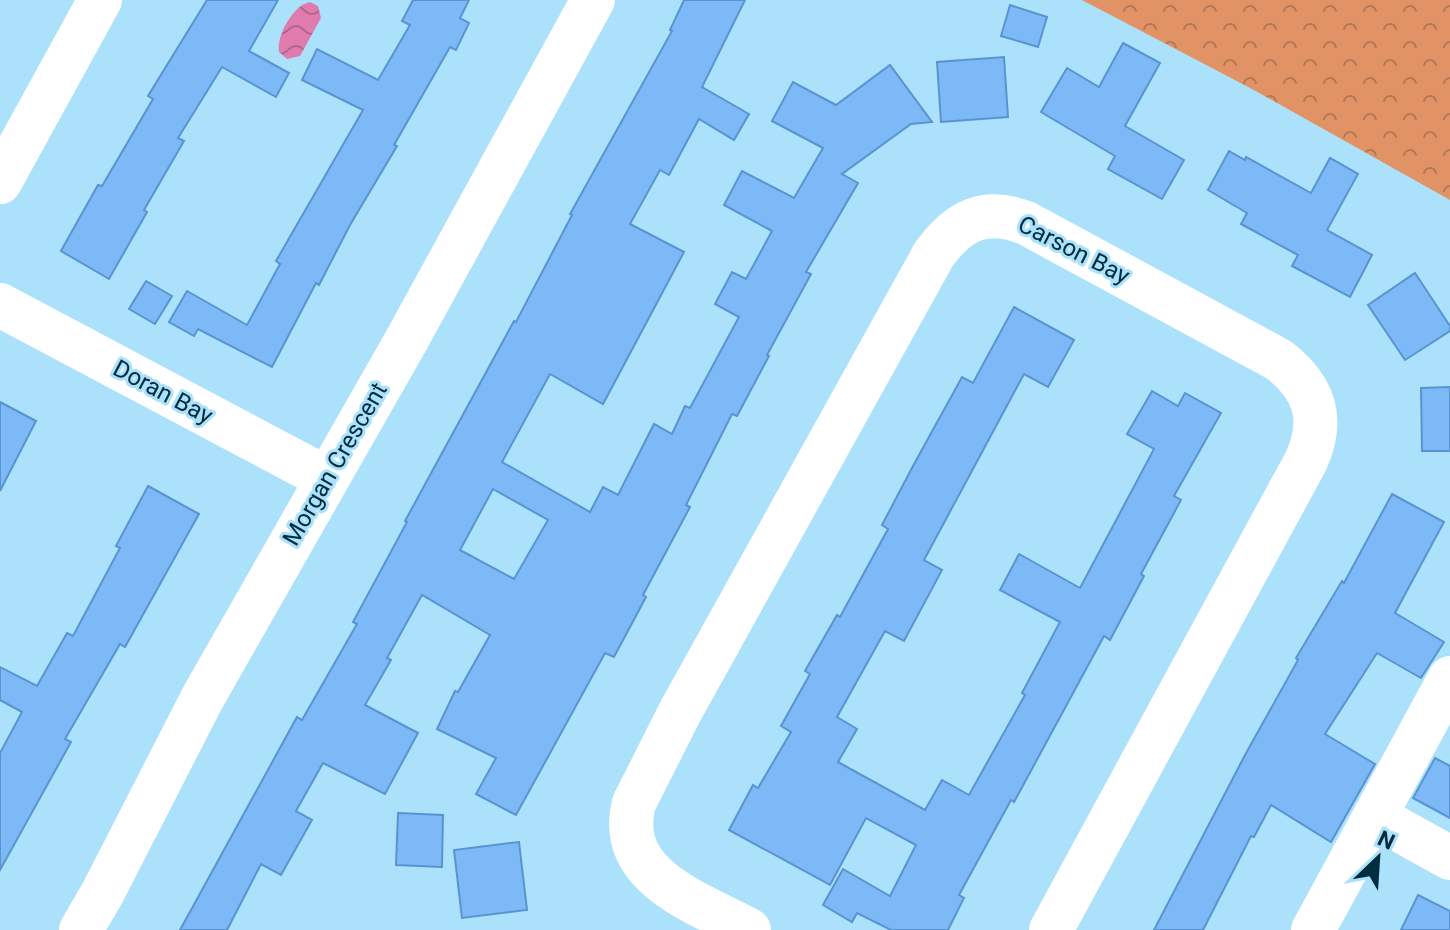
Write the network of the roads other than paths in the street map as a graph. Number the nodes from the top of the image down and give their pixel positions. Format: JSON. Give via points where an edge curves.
{"nodes":[{"id":1,"x":100,"y":0,"type":"edge"},
{"id":2,"x":593,"y":0,"type":"edge"},
{"id":3,"x":0,"y":182,"type":"edge"},
{"id":4,"x":0,"y":305,"type":"edge"},
{"id":5,"x":326,"y":478,"type":"junction"},
{"id":6,"x":1450,"y":678,"type":"edge"},
{"id":7,"x":1376,"y":817,"type":"junction"},
{"id":8,"x":1450,"y":858,"type":"edge"},
{"id":9,"x":81,"y":930,"type":"edge"},
{"id":10,"x":749,"y":930,"type":"edge"},
{"id":11,"x":1051,"y":930,"type":"edge"},
{"id":12,"x":1313,"y":930,"type":"edge"}],
"edges":[{"from":1,"to":3,"type":"street"},
{"from":2,"to":5,"type":"street","name":"Morgan Crescent"},
{"from":4,"to":5,"type":"street","name":"Doran Bay"},
{"from":5,"to":9,"type":"street","name":"Morgan Crescent"},
{"from":6,"to":7,"type":"street"},
{"from":7,"to":8,"type":"street"},
{"from":7,"to":12,"type":"street"},
{"from":10,"to":11,"type":"street","name":"Carson Bay","via":[[650,873],[636,851],[630,817],[634,803],[934,254],[958,227],[995,214],[1026,223],[1279,360],[1309,391],[1317,424],[1306,461]]}]}
